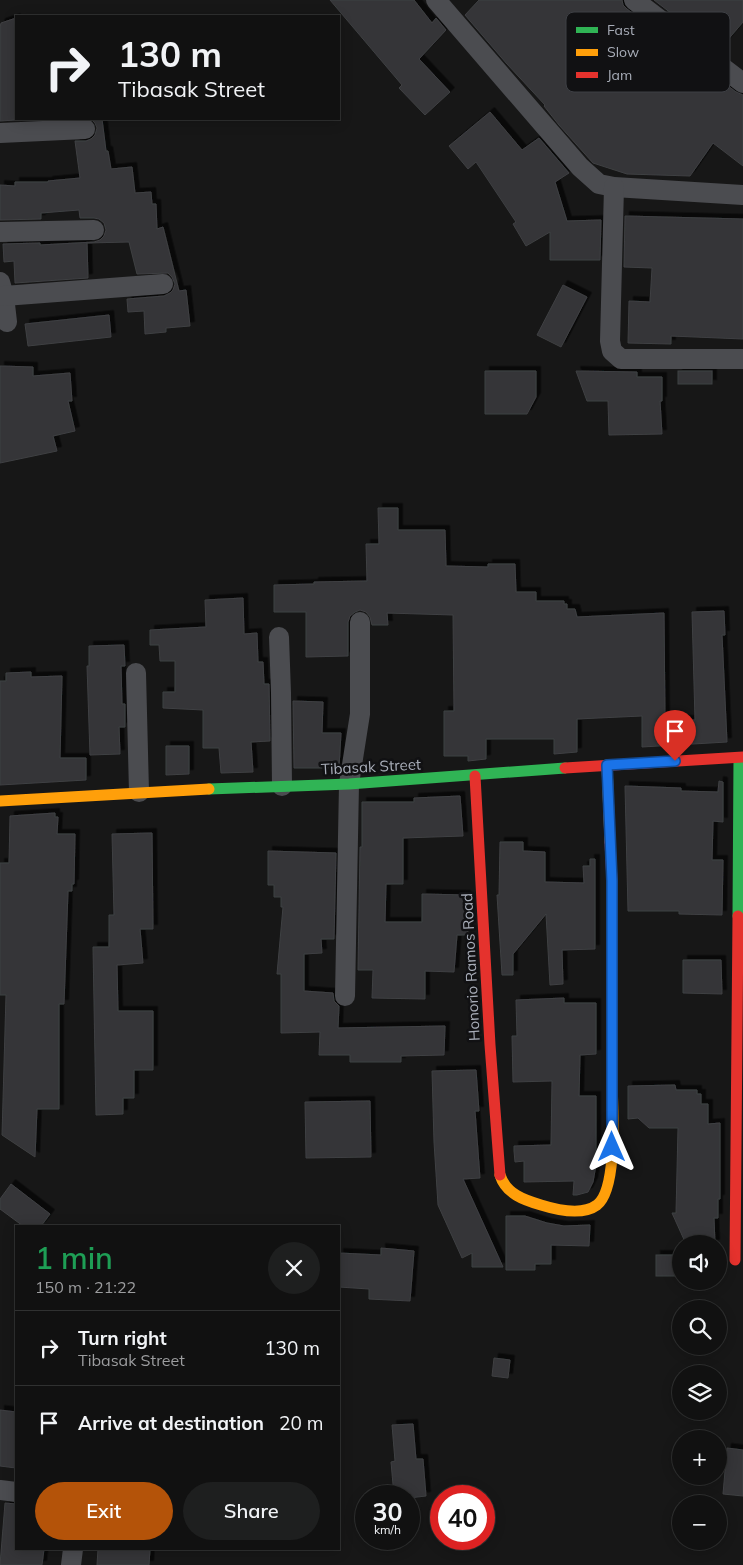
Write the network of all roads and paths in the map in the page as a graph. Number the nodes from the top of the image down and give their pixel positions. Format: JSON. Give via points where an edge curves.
{"nodes":[{"id":1,"x":436,"y":0,"type":"edge"},
{"id":2,"x":634,"y":0,"type":"edge"},
{"id":3,"x":650,"y":12,"type":"edge"},
{"id":4,"x":730,"y":73,"type":"edge"},
{"id":5,"x":743,"y":83,"type":"edge"},
{"id":6,"x":85,"y":129,"type":"dead end"},
{"id":7,"x":0,"y":133,"type":"edge"},
{"id":8,"x":614,"y":187,"type":"junction"},
{"id":9,"x":743,"y":195,"type":"edge"},
{"id":10,"x":94,"y":230,"type":"dead end"},
{"id":11,"x":0,"y":232,"type":"edge"},
{"id":12,"x":163,"y":284,"type":"dead end"},
{"id":13,"x":2,"y":289,"type":"edge"},
{"id":14,"x":7,"y":322,"type":"dead end"},
{"id":15,"x":743,"y":359,"type":"edge"},
{"id":16,"x":360,"y":622,"type":"dead end"},
{"id":17,"x":279,"y":637,"type":"dead end"},
{"id":18,"x":136,"y":673,"type":"dead end"},
{"id":19,"x":741,"y":757,"type":"edge"},
{"id":20,"x":607,"y":765,"type":"junction"},
{"id":21,"x":475,"y":776,"type":"junction"},
{"id":22,"x":350,"y":784,"type":"junction"},
{"id":23,"x":282,"y":786,"type":"junction"},
{"id":24,"x":140,"y":792,"type":"junction"},
{"id":25,"x":0,"y":801,"type":"edge"},
{"id":26,"x":345,"y":996,"type":"dead end"},
{"id":27,"x":740,"y":1011,"type":"edge"},
{"id":28,"x":735,"y":1260,"type":"dead end"},
{"id":29,"x":0,"y":1490,"type":"edge"},
{"id":30,"x":15,"y":1492,"type":"edge"},
{"id":31,"x":73,"y":1550,"type":"edge"},
{"id":32,"x":70,"y":1565,"type":"edge"}],
"edges":[{"from":1,"to":8,"type":"street","via":[[580,167],[599,184]]},
{"from":2,"to":3,"type":"street"},
{"from":4,"to":5,"type":"street"},
{"from":6,"to":7,"type":"street"},
{"from":8,"to":9,"type":"street"},
{"from":8,"to":15,"type":"street","via":[[612,351],[621,359]]},
{"from":10,"to":11,"type":"street"},
{"from":12,"to":13,"type":"street"},
{"from":13,"to":14,"type":"street"},
{"from":16,"to":22,"type":"street","via":[[360,714]]},
{"from":17,"to":23,"type":"street"},
{"from":18,"to":24,"type":"street"},
{"from":19,"to":20,"type":"street","name":"Tibasak Street"},
{"from":19,"to":27,"type":"street"},
{"from":20,"to":21,"type":"street","name":"Tibasak Street"},
{"from":20,"to":21,"type":"street","name":"Honorio Ramos Road","via":[[612,881],[612,1166],[604,1194],[590,1209],[563,1209],[531,1203],[505,1188],[500,1175]]},
{"from":21,"to":22,"type":"street","name":"Tibasak Street"},
{"from":22,"to":23,"type":"street","name":"Tibasak Street"},
{"from":22,"to":26,"type":"street"},
{"from":23,"to":24,"type":"street","name":"Tibasak Street"},
{"from":24,"to":25,"type":"street","name":"Tibasak Street"},
{"from":27,"to":28,"type":"street"},
{"from":29,"to":30,"type":"street"},
{"from":31,"to":32,"type":"street"}]}
